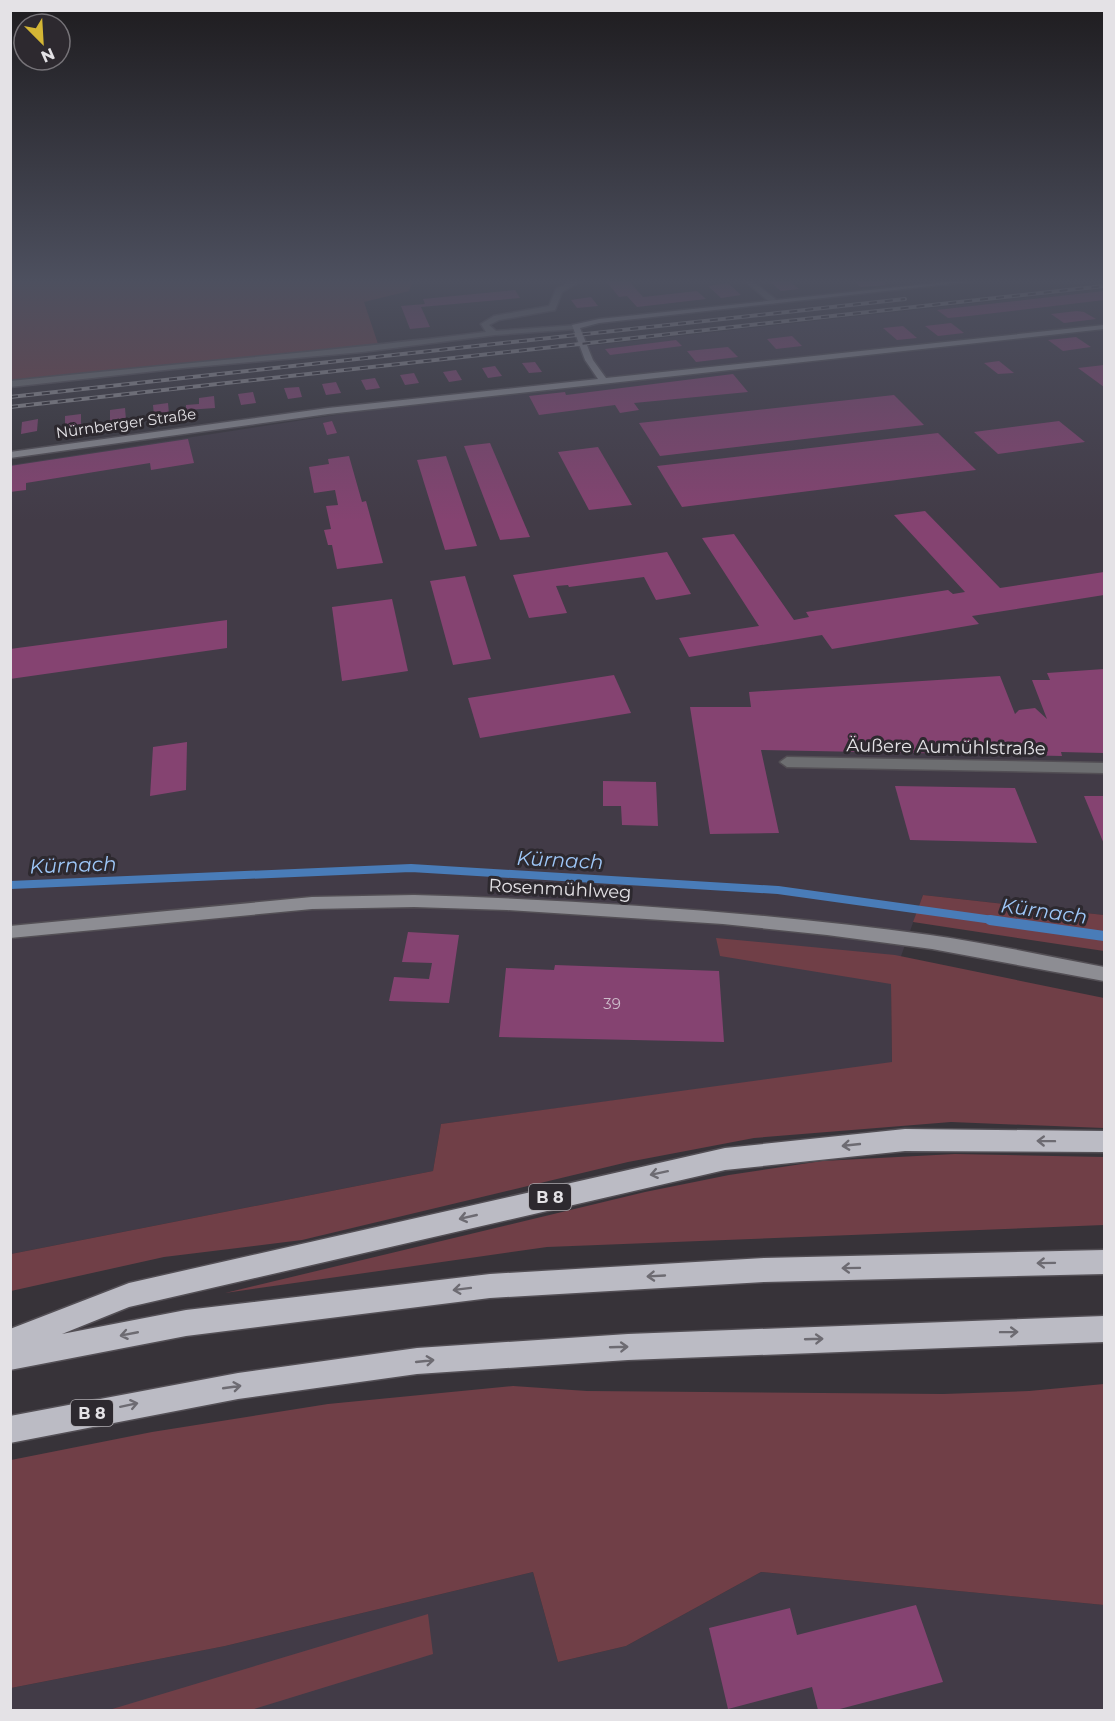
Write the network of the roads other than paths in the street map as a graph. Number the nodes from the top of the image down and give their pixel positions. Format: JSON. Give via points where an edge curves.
{"nodes":[{"id":1,"x":227,"y":361,"type":"edge"},
{"id":2,"x":591,"y":361,"type":"edge"},
{"id":3,"x":784,"y":361,"type":"edge"},
{"id":4,"x":603,"y":381,"type":"junction"},
{"id":5,"x":10,"y":384,"type":"edge"},
{"id":6,"x":10,"y":455,"type":"edge"},
{"id":7,"x":787,"y":762,"type":"dead end"},
{"id":8,"x":1104,"y":768,"type":"edge"},
{"id":9,"x":10,"y":932,"type":"edge"},
{"id":10,"x":1104,"y":974,"type":"edge"},
{"id":11,"x":1104,"y":1142,"type":"edge"},
{"id":12,"x":1104,"y":1262,"type":"edge"},
{"id":13,"x":1104,"y":1329,"type":"edge"},
{"id":14,"x":10,"y":1342,"type":"edge"},
{"id":15,"x":10,"y":1357,"type":"edge"},
{"id":16,"x":10,"y":1430,"type":"edge"}],
"edges":[{"from":1,"to":5,"type":"street"},
{"from":2,"to":4,"type":"street"},
{"from":3,"to":4,"type":"street","name":"Nürnberger Straße"},
{"from":4,"to":6,"type":"street","name":"Nürnberger Straße","via":[[328,411]]},
{"from":7,"to":8,"type":"street","name":"Äußere Aumühlstraße"},
{"from":9,"to":10,"type":"street","name":"Rosenmühlweg","via":[[312,903],[507,904],[827,929],[932,942]]},
{"from":11,"to":14,"type":"highway","number":"B 8","one_way":true,"via":[[905,1140],[725,1159],[129,1295]]},
{"from":12,"to":15,"type":"highway","one_way":true,"via":[[764,1270],[490,1286],[186,1323]]},
{"from":16,"to":13,"type":"highway","number":"B 8","one_way":true,"via":[[174,1396],[375,1366],[467,1357],[852,1337]]}]}
